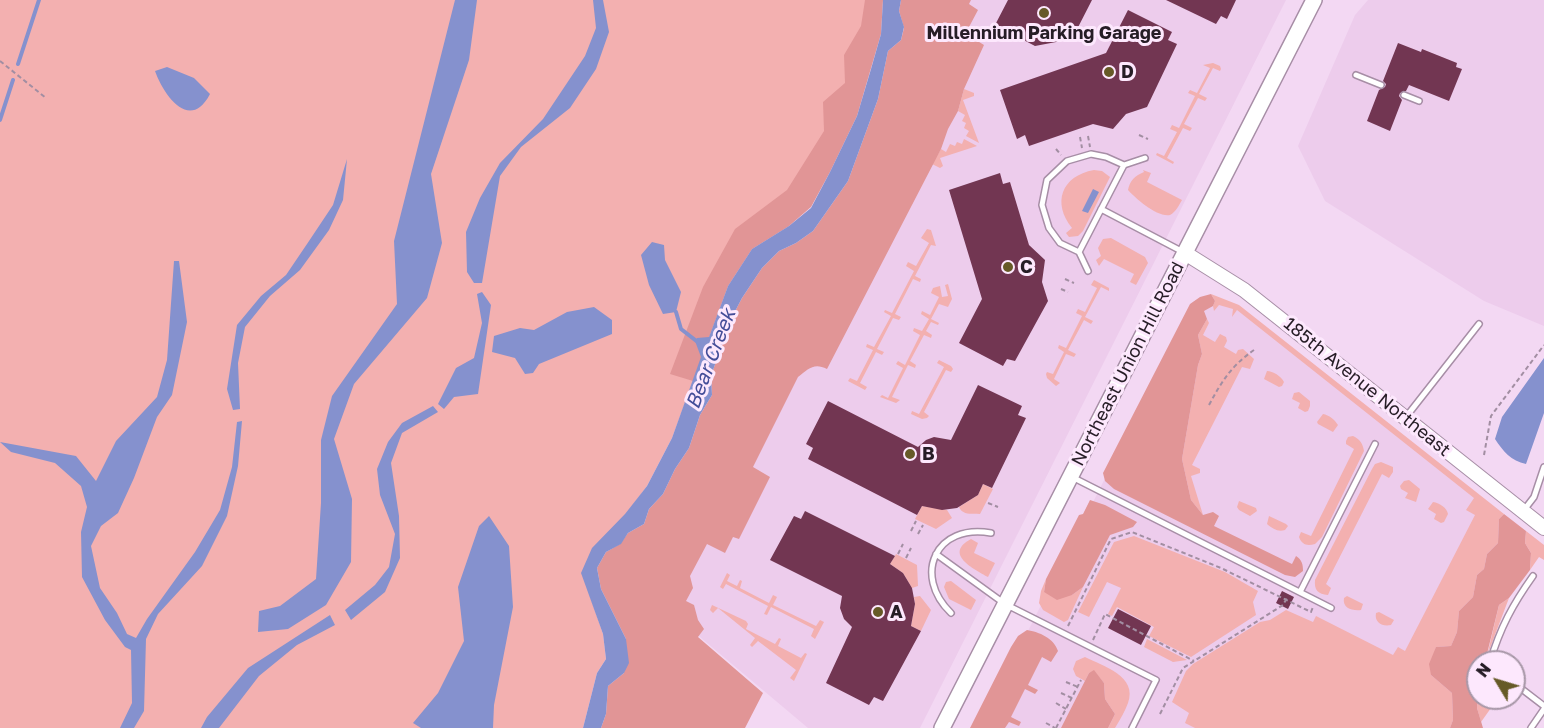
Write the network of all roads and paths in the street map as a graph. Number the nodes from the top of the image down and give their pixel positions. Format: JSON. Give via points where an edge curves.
{"nodes":[{"id":1,"x":1314,"y":0,"type":"edge"},
{"id":2,"x":0,"y":61,"type":"edge"},
{"id":3,"x":1356,"y":75,"type":"dead end"},
{"id":4,"x":1381,"y":85,"type":"dead end"},
{"id":5,"x":1404,"y":95,"type":"dead end"},
{"id":6,"x":46,"y":98,"type":"dead end"},
{"id":7,"x":1419,"y":101,"type":"dead end"},
{"id":8,"x":1139,"y":135,"type":"dead end"},
{"id":9,"x":1088,"y":136,"type":"dead end"},
{"id":10,"x":1080,"y":137,"type":"dead end"},
{"id":11,"x":1148,"y":139,"type":"dead end"},
{"id":12,"x":1090,"y":147,"type":"dead end"},
{"id":13,"x":1082,"y":148,"type":"dead end"},
{"id":14,"x":1056,"y":149,"type":"dead end"},
{"id":15,"x":1063,"y":157,"type":"dead end"},
{"id":16,"x":1145,"y":158,"type":"dead end"},
{"id":17,"x":1124,"y":165,"type":"junction"},
{"id":18,"x":1101,"y":209,"type":"junction"},
{"id":19,"x":1079,"y":252,"type":"junction"},
{"id":20,"x":1185,"y":253,"type":"junction"},
{"id":21,"x":1089,"y":270,"type":"dead end"},
{"id":22,"x":1065,"y":279,"type":"dead end"},
{"id":23,"x":1074,"y":283,"type":"dead end"},
{"id":24,"x":1061,"y":289,"type":"dead end"},
{"id":25,"x":1068,"y":292,"type":"dead end"},
{"id":26,"x":1479,"y":324,"type":"dead end"},
{"id":27,"x":1544,"y":345,"type":"edge"},
{"id":28,"x":1254,"y":350,"type":"dead end"},
{"id":29,"x":1209,"y":405,"type":"dead end"},
{"id":30,"x":1405,"y":418,"type":"junction"},
{"id":31,"x":1375,"y":444,"type":"dead end"},
{"id":32,"x":1484,"y":455,"type":"dead end"},
{"id":33,"x":1544,"y":467,"type":"edge"},
{"id":34,"x":1071,"y":476,"type":"junction"},
{"id":35,"x":988,"y":503,"type":"dead end"},
{"id":36,"x":998,"y":507,"type":"dead end"},
{"id":37,"x":1523,"y":511,"type":"junction"},
{"id":38,"x":916,"y":521,"type":"dead end"},
{"id":39,"x":922,"y":525,"type":"dead end"},
{"id":40,"x":1544,"y":528,"type":"edge"},
{"id":41,"x":911,"y":531,"type":"dead end"},
{"id":42,"x":992,"y":533,"type":"dead end"},
{"id":43,"x":918,"y":534,"type":"dead end"},
{"id":44,"x":903,"y":544,"type":"dead end"},
{"id":45,"x":911,"y":548,"type":"dead end"},
{"id":46,"x":898,"y":554,"type":"dead end"},
{"id":47,"x":936,"y":554,"type":"junction"},
{"id":48,"x":906,"y":558,"type":"dead end"},
{"id":49,"x":1533,"y":576,"type":"dead end"},
{"id":50,"x":1300,"y":592,"type":"junction"},
{"id":51,"x":1316,"y":600,"type":"junction"},
{"id":52,"x":1005,"y":604,"type":"junction"},
{"id":53,"x":1283,"y":605,"type":"dead end"},
{"id":54,"x":1331,"y":608,"type":"dead end"},
{"id":55,"x":951,"y":613,"type":"dead end"},
{"id":56,"x":1064,"y":634,"type":"junction"},
{"id":57,"x":1089,"y":647,"type":"junction"},
{"id":58,"x":1494,"y":650,"type":"edge"},
{"id":59,"x":1194,"y":661,"type":"junction"},
{"id":60,"x":1081,"y":680,"type":"dead end"},
{"id":61,"x":1066,"y":682,"type":"dead end"},
{"id":62,"x":1077,"y":687,"type":"junction"},
{"id":63,"x":1061,"y":693,"type":"dead end"},
{"id":64,"x":1526,"y":693,"type":"edge"},
{"id":65,"x":1072,"y":698,"type":"junction"},
{"id":66,"x":1056,"y":703,"type":"dead end"},
{"id":67,"x":1544,"y":707,"type":"edge"},
{"id":68,"x":1066,"y":709,"type":"junction"},
{"id":69,"x":1160,"y":714,"type":"dead end"},
{"id":70,"x":1046,"y":723,"type":"dead end"},
{"id":71,"x":942,"y":728,"type":"edge"},
{"id":72,"x":1056,"y":728,"type":"edge"},
{"id":73,"x":1132,"y":728,"type":"edge"},
{"id":74,"x":1531,"y":728,"type":"edge"}],
"edges":[{"from":1,"to":20,"type":"main road","name":"Northeast Union Hill Road"},
{"from":2,"to":6,"type":"path"},
{"from":3,"to":4,"type":"lane"},
{"from":5,"to":7,"type":"lane"},
{"from":8,"to":11,"type":"path"},
{"from":9,"to":12,"type":"path"},
{"from":10,"to":13,"type":"path"},
{"from":14,"to":15,"type":"path"},
{"from":16,"to":17,"type":"lane"},
{"from":17,"to":18,"type":"lane"},
{"from":17,"to":19,"type":"lane","via":[[1091,154],[1067,161],[1047,180],[1042,205],[1049,228],[1060,243]]},
{"from":18,"to":19,"type":"lane"},
{"from":18,"to":20,"type":"lane"},
{"from":19,"to":21,"type":"lane"},
{"from":20,"to":30,"type":"street","name":"185th Avenue Northeast","via":[[1244,290]]},
{"from":20,"to":34,"type":"main road","name":"Northeast Union Hill Road"},
{"from":22,"to":23,"type":"path"},
{"from":24,"to":25,"type":"path"},
{"from":26,"to":30,"type":"lane"},
{"from":27,"to":32,"type":"path","via":[[1491,416]]},
{"from":28,"to":29,"type":"path","via":[[1222,380]]},
{"from":30,"to":37,"type":"street","name":"185th Avenue Northeast"},
{"from":31,"to":50,"type":"lane"},
{"from":33,"to":37,"type":"lane","via":[[1534,497]]},
{"from":34,"to":50,"type":"lane"},
{"from":34,"to":52,"type":"main road","name":"Northeast Union Hill Road"},
{"from":35,"to":36,"type":"path"},
{"from":37,"to":40,"type":"street","name":"185th Avenue Northeast"},
{"from":38,"to":41,"type":"path"},
{"from":39,"to":43,"type":"path"},
{"from":42,"to":47,"type":"lane","via":[[979,531],[949,538]]},
{"from":44,"to":46,"type":"path"},
{"from":45,"to":48,"type":"path"},
{"from":47,"to":52,"type":"lane"},
{"from":47,"to":55,"type":"lane","via":[[931,573],[933,587]]},
{"from":49,"to":58,"type":"lane","via":[[1499,632]]},
{"from":50,"to":51,"type":"lane"},
{"from":51,"to":54,"type":"lane"},
{"from":51,"to":56,"type":"path","via":[[1311,612],[1221,568],[1131,532],[1111,539]]},
{"from":52,"to":56,"type":"lane"},
{"from":52,"to":71,"type":"main road","name":"Northeast Union Hill Road"},
{"from":53,"to":59,"type":"path"},
{"from":56,"to":57,"type":"lane"},
{"from":57,"to":59,"type":"path","via":[[1105,614]]},
{"from":57,"to":73,"type":"lane","via":[[1156,680]]},
{"from":59,"to":69,"type":"path","via":[[1183,668]]},
{"from":60,"to":62,"type":"path"},
{"from":61,"to":62,"type":"path"},
{"from":62,"to":65,"type":"path"},
{"from":63,"to":65,"type":"path"},
{"from":64,"to":67,"type":"lane"},
{"from":65,"to":68,"type":"path"},
{"from":66,"to":68,"type":"path"},
{"from":67,"to":74,"type":"lane"},
{"from":68,"to":72,"type":"path"},
{"from":70,"to":72,"type":"path"}]}
